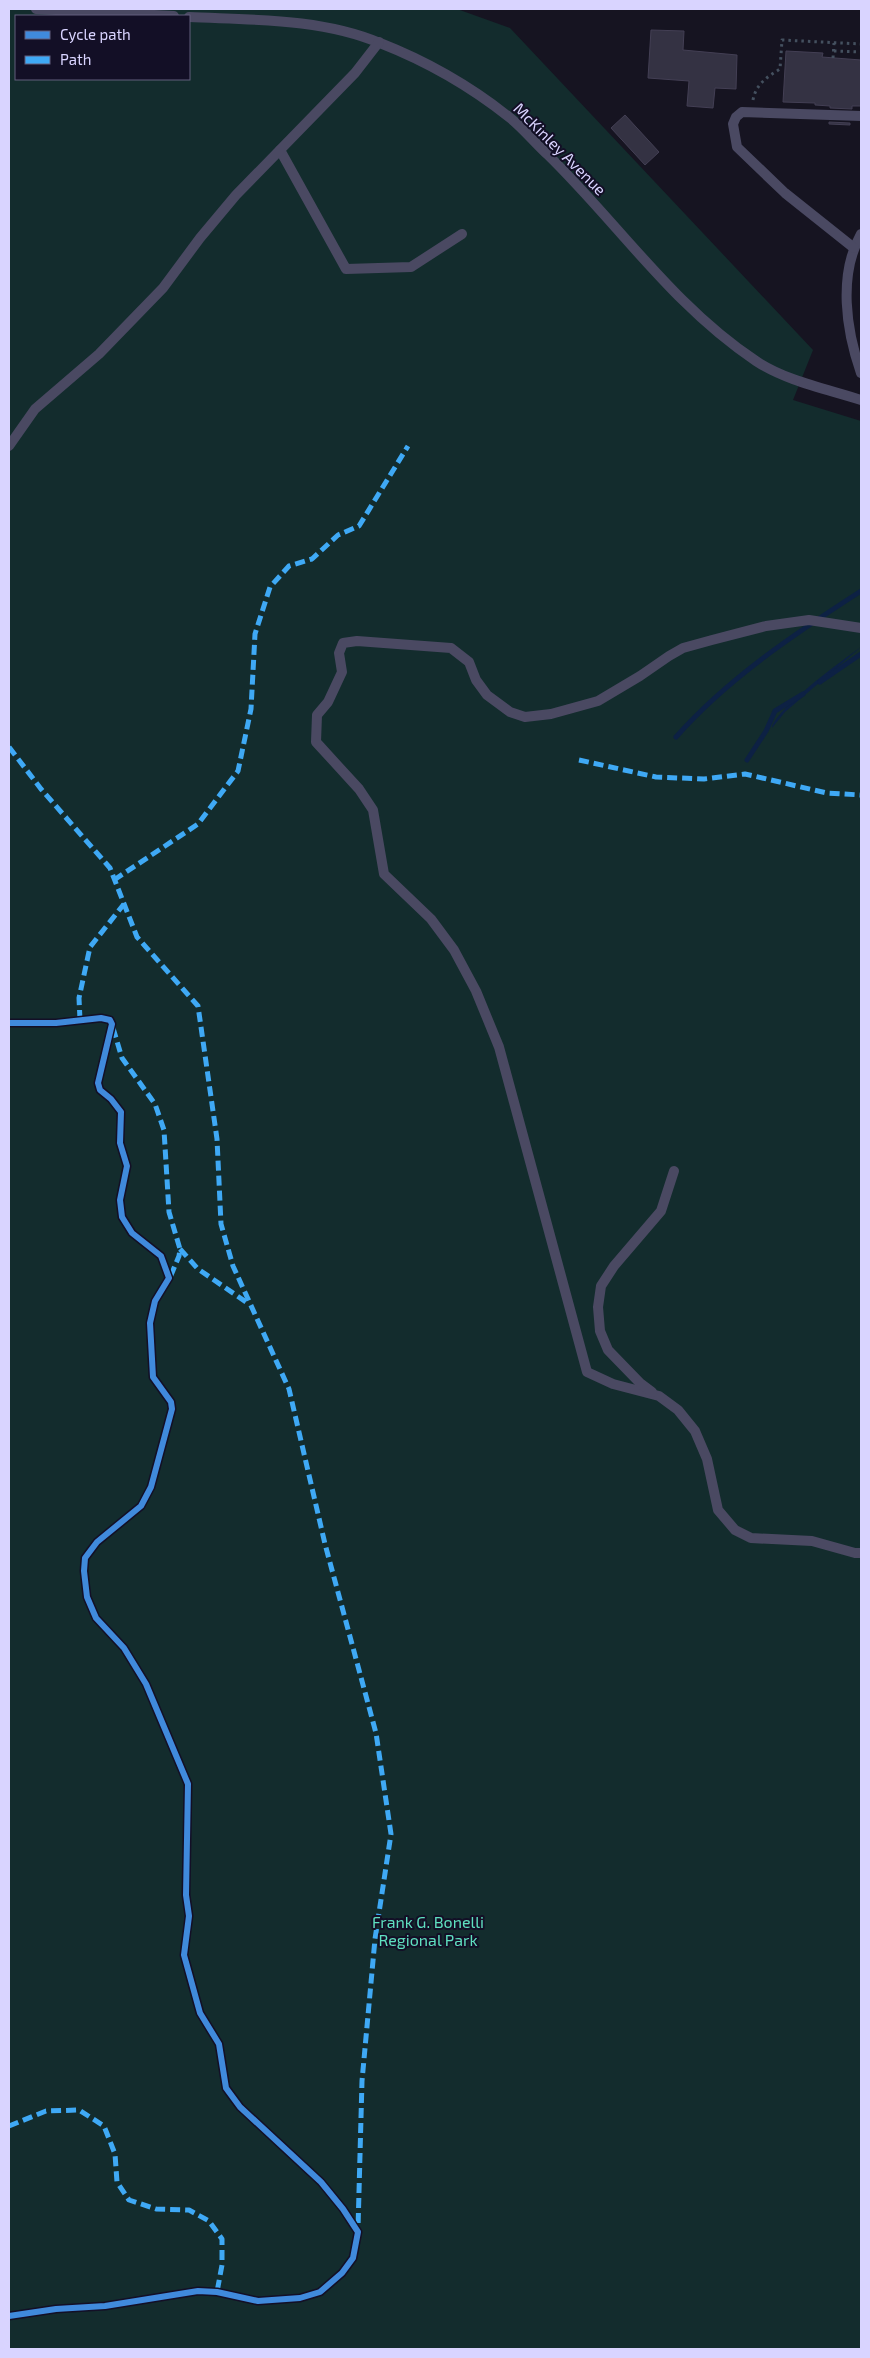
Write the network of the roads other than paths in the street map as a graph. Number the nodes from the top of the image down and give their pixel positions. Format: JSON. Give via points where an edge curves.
{"nodes":[{"id":1,"x":36,"y":9,"type":"edge"},
{"id":2,"x":154,"y":15,"type":"edge"},
{"id":3,"x":190,"y":17,"type":"edge"},
{"id":4,"x":379,"y":42,"type":"junction"},
{"id":5,"x":861,"y":116,"type":"edge"},
{"id":6,"x":280,"y":150,"type":"junction"},
{"id":7,"x":462,"y":234,"type":"dead end"},
{"id":8,"x":861,"y":234,"type":"edge"},
{"id":9,"x":854,"y":248,"type":"junction"},
{"id":10,"x":861,"y":372,"type":"edge"},
{"id":11,"x":861,"y":400,"type":"edge"},
{"id":12,"x":9,"y":446,"type":"edge"},
{"id":13,"x":861,"y":628,"type":"edge"},
{"id":14,"x":674,"y":1171,"type":"dead end"},
{"id":15,"x":659,"y":1396,"type":"junction"},
{"id":16,"x":861,"y":1553,"type":"edge"}],
"edges":[{"from":1,"to":2,"type":"lane"},
{"from":3,"to":4,"type":"lane","name":"McKinley Avenue","via":[[288,22],[346,32]]},
{"from":4,"to":6,"type":"lane","via":[[354,73]]},
{"from":4,"to":11,"type":"lane","name":"McKinley Avenue","via":[[459,81],[510,118],[564,170],[697,316],[757,362],[798,380]]},
{"from":5,"to":9,"type":"lane","via":[[742,112],[733,124],[737,147],[785,193]]},
{"from":6,"to":7,"type":"lane","via":[[346,269],[411,266]]},
{"from":6,"to":12,"type":"lane","via":[[224,210],[163,288],[99,354],[35,409]]},
{"from":8,"to":9,"type":"lane"},
{"from":9,"to":10,"type":"lane","via":[[848,272],[848,315]]},
{"from":13,"to":15,"type":"lane","via":[[809,620],[766,626],[712,640],[683,648],[598,701],[552,714],[525,717],[510,712],[487,695],[469,662],[451,648],[343,643],[339,653],[342,672],[338,684],[317,715],[316,742],[374,810],[384,874],[432,919],[476,990],[499,1047],[586,1372],[613,1384]]},
{"from":14,"to":15,"type":"lane","via":[[661,1211],[601,1286],[598,1308],[600,1331],[608,1350],[640,1383]]},
{"from":15,"to":16,"type":"lane","via":[[678,1410],[695,1431],[708,1459],[718,1510],[735,1530],[751,1538],[812,1541]]}]}
